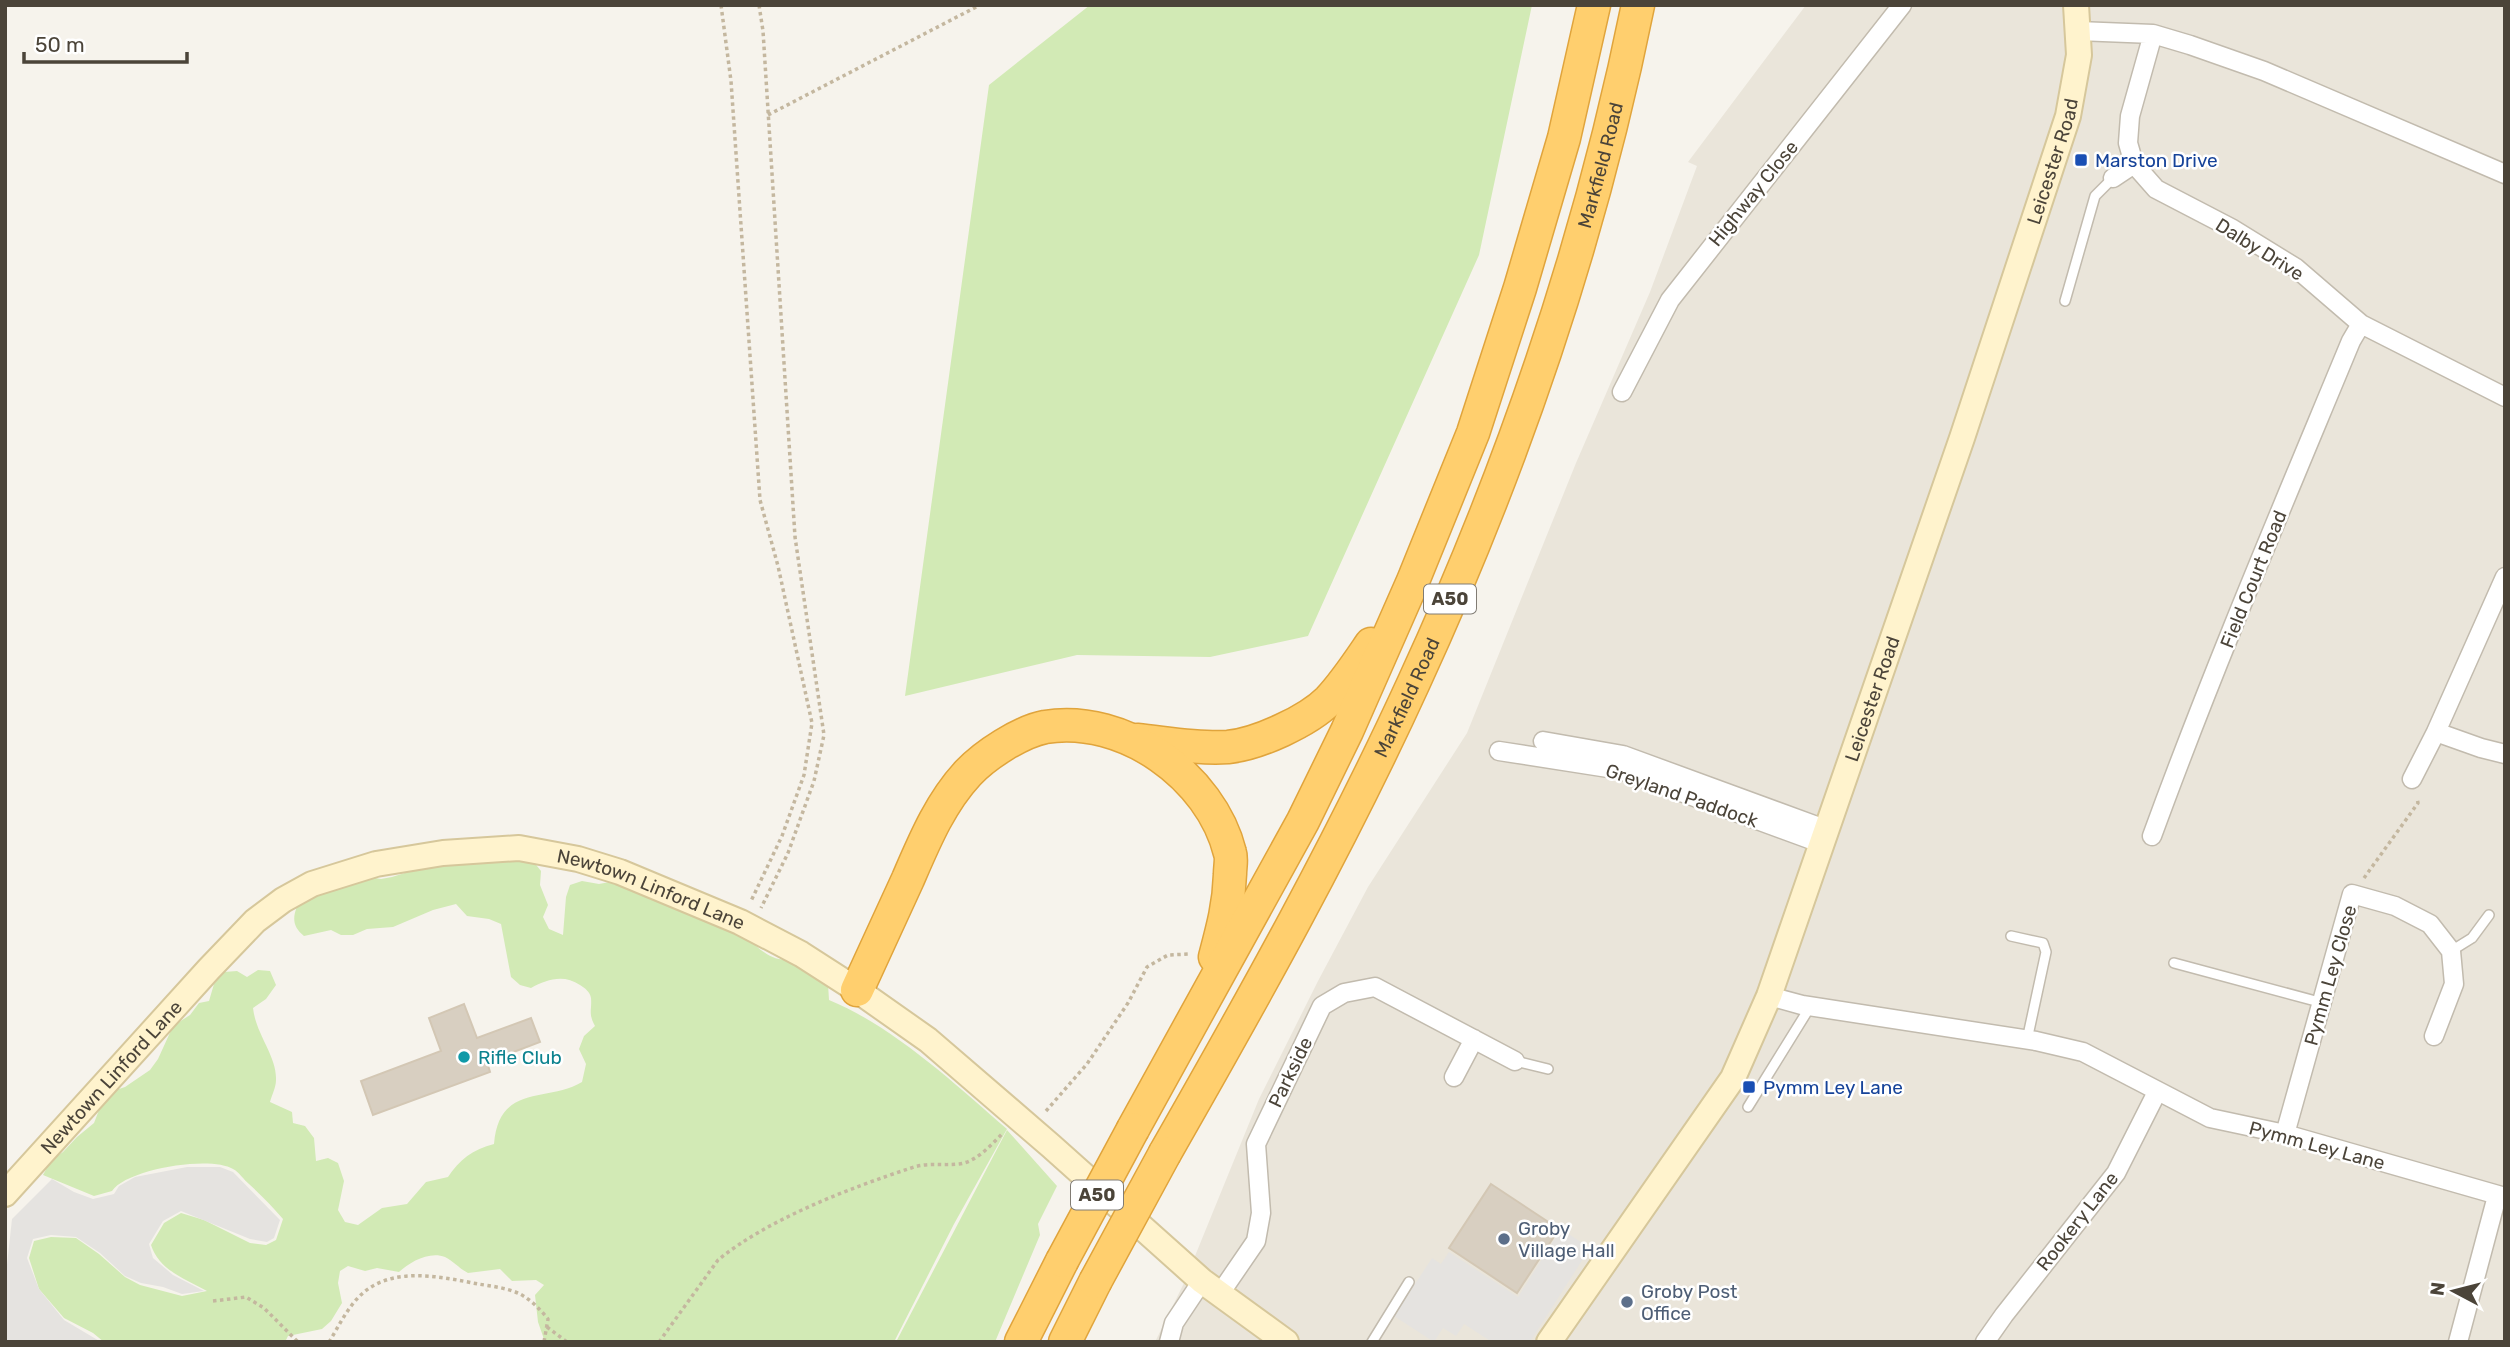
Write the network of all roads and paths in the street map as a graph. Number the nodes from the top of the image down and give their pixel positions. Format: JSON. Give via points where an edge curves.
{"nodes":[{"id":1,"x":721,"y":5,"type":"edge"},
{"id":2,"x":759,"y":5,"type":"edge"},
{"id":3,"x":980,"y":5,"type":"edge"},
{"id":4,"x":1594,"y":5,"type":"edge"},
{"id":5,"x":1638,"y":5,"type":"edge"},
{"id":6,"x":1902,"y":5,"type":"edge"},
{"id":7,"x":2076,"y":5,"type":"edge"},
{"id":8,"x":2078,"y":31,"type":"junction"},
{"id":9,"x":2153,"y":34,"type":"junction"},
{"id":10,"x":768,"y":115,"type":"junction"},
{"id":11,"x":2134,"y":164,"type":"junction"},
{"id":12,"x":2505,"y":174,"type":"edge"},
{"id":13,"x":2113,"y":178,"type":"joint"},
{"id":14,"x":2065,"y":301,"type":"dead end"},
{"id":15,"x":2361,"y":324,"type":"junction"},
{"id":16,"x":1622,"y":392,"type":"dead end"},
{"id":17,"x":2505,"y":397,"type":"edge"},
{"id":18,"x":2505,"y":577,"type":"edge"},
{"id":19,"x":1413,"y":581,"type":"junction"},
{"id":20,"x":2436,"y":732,"type":"junction"},
{"id":21,"x":1132,"y":740,"type":"junction"},
{"id":22,"x":1543,"y":741,"type":"dead end"},
{"id":23,"x":1500,"y":751,"type":"dead end"},
{"id":24,"x":2505,"y":754,"type":"edge"},
{"id":25,"x":2412,"y":779,"type":"joint"},
{"id":26,"x":1822,"y":836,"type":"junction"},
{"id":27,"x":2152,"y":836,"type":"dead end"},
{"id":28,"x":2352,"y":894,"type":"junction"},
{"id":29,"x":2489,"y":915,"type":"dead end"},
{"id":30,"x":746,"y":925,"type":"junction"},
{"id":31,"x":2011,"y":936,"type":"dead end"},
{"id":32,"x":2451,"y":951,"type":"junction"},
{"id":33,"x":1195,"y":954,"type":"dead end"},
{"id":34,"x":2174,"y":963,"type":"dead end"},
{"id":35,"x":858,"y":990,"type":"junction"},
{"id":36,"x":1769,"y":996,"type":"junction"},
{"id":37,"x":1203,"y":1002,"type":"junction"},
{"id":38,"x":2323,"y":1003,"type":"junction"},
{"id":39,"x":1810,"y":1007,"type":"junction"},
{"id":40,"x":2434,"y":1036,"type":"dead end"},
{"id":41,"x":1474,"y":1039,"type":"junction"},
{"id":42,"x":2027,"y":1040,"type":"junction"},
{"id":43,"x":1515,"y":1061,"type":"joint"},
{"id":44,"x":1549,"y":1069,"type":"dead end"},
{"id":45,"x":1454,"y":1077,"type":"dead end"},
{"id":46,"x":2157,"y":1092,"type":"junction"},
{"id":47,"x":1748,"y":1107,"type":"dead end"},
{"id":48,"x":1023,"y":1122,"type":"junction"},
{"id":49,"x":2284,"y":1134,"type":"junction"},
{"id":50,"x":5,"y":1194,"type":"edge"},
{"id":51,"x":2501,"y":1197,"type":"edge"},
{"id":52,"x":1409,"y":1282,"type":"dead end"},
{"id":53,"x":1210,"y":1288,"type":"junction"},
{"id":54,"x":213,"y":1301,"type":"dead end"},
{"id":55,"x":547,"y":1327,"type":"junction"},
{"id":56,"x":298,"y":1342,"type":"edge"},
{"id":57,"x":329,"y":1342,"type":"edge"},
{"id":58,"x":544,"y":1342,"type":"edge"},
{"id":59,"x":567,"y":1342,"type":"edge"},
{"id":60,"x":659,"y":1342,"type":"edge"},
{"id":61,"x":1021,"y":1342,"type":"edge"},
{"id":62,"x":1065,"y":1342,"type":"edge"},
{"id":63,"x":1169,"y":1342,"type":"edge"},
{"id":64,"x":1286,"y":1342,"type":"edge"},
{"id":65,"x":1372,"y":1342,"type":"edge"},
{"id":66,"x":1549,"y":1342,"type":"edge"},
{"id":67,"x":1985,"y":1342,"type":"edge"},
{"id":68,"x":2458,"y":1342,"type":"edge"}],
"edges":[{"from":1,"to":30,"type":"path","via":[[731,81],[760,500],[812,723],[804,775]]},
{"from":2,"to":10,"type":"path"},
{"from":3,"to":10,"type":"path"},
{"from":4,"to":19,"type":"highway","name":"Markfield Road","number":"A50","via":[[1564,138],[1520,288],[1473,433]]},
{"from":5,"to":62,"type":"highway","name":"Markfield Road","number":"A50","bridge":true,"via":[[1604,153],[1564,287],[1528,402],[1476,539],[1348,819]]},
{"from":6,"to":16,"type":"street","name":"Highway Close","via":[[1670,300]]},
{"from":7,"to":8,"type":"street","name":"Leicester Road"},
{"from":8,"to":9,"type":"street"},
{"from":8,"to":26,"type":"street","name":"Leicester Road","via":[[2079,55],[2068,117],[1962,438]]},
{"from":9,"to":11,"type":"street","via":[[2130,116],[2128,143]]},
{"from":9,"to":12,"type":"street","via":[[2263,71]]},
{"from":10,"to":30,"type":"path","via":[[795,537],[824,735],[814,781],[788,853]]},
{"from":11,"to":13,"type":"street"},
{"from":11,"to":15,"type":"street","name":"Dalby Drive","via":[[2155,189],[2295,268]]},
{"from":13,"to":14,"type":"lane","via":[[2095,196]]},
{"from":15,"to":17,"type":"street","name":"Dalby Drive"},
{"from":15,"to":27,"type":"street","name":"Field Court Road","via":[[2225,645]]},
{"from":18,"to":20,"type":"street"},
{"from":19,"to":21,"type":"highway","via":[[1328,701],[1293,724],[1265,738],[1229,747]]},
{"from":19,"to":37,"type":"highway","name":"Markfield Road","number":"A50","via":[[1309,810]]},
{"from":20,"to":24,"type":"street"},
{"from":20,"to":25,"type":"street"},
{"from":21,"to":35,"type":"highway","via":[[1105,729],[1044,727],[1009,741],[969,772],[932,824]]},
{"from":21,"to":37,"type":"highway","via":[[1203,794],[1231,854],[1229,905]]},
{"from":22,"to":26,"type":"street","via":[[1623,755]]},
{"from":23,"to":26,"type":"street","name":"Greyland Paddock","via":[[1621,770]]},
{"from":25,"to":28,"type":"path","via":[[2418,803]]},
{"from":26,"to":36,"type":"street","name":"Leicester Road"},
{"from":28,"to":32,"type":"street","name":"Pymm Ley Close","via":[[2395,905],[2431,924]]},
{"from":28,"to":38,"type":"street","name":"Pymm Ley Close"},
{"from":29,"to":32,"type":"lane","via":[[2472,937]]},
{"from":30,"to":35,"type":"street","name":"Newtown Linford Lane"},
{"from":30,"to":50,"type":"street","name":"Newtown Linford Lane","via":[[620,872],[519,848],[376,864],[312,884],[255,921]]},
{"from":31,"to":42,"type":"lane","via":[[2043,943],[2046,952]]},
{"from":32,"to":40,"type":"street","via":[[2454,984]]},
{"from":33,"to":48,"type":"path","via":[[1168,955],[1147,967],[1087,1063]]},
{"from":34,"to":38,"type":"lane"},
{"from":35,"to":48,"type":"street","name":"Newtown Linford Lane","via":[[928,1040]]},
{"from":36,"to":39,"type":"street","name":"Pymm Ley Lane"},
{"from":36,"to":66,"type":"street","name":"Leicester Road","via":[[1733,1078]]},
{"from":37,"to":61,"type":"highway","name":"Markfield Road","number":"A50","bridge":true},
{"from":38,"to":49,"type":"street","name":"Pymm Ley Close"},
{"from":39,"to":42,"type":"street","name":"Pymm Ley Lane"},
{"from":39,"to":47,"type":"lane"},
{"from":41,"to":43,"type":"street","name":"Parkside"},
{"from":41,"to":45,"type":"street"},
{"from":41,"to":53,"type":"street","name":"Parkside","via":[[1375,987],[1344,993],[1322,1006],[1256,1144],[1261,1213],[1256,1241]]},
{"from":42,"to":46,"type":"street","name":"Pymm Ley Lane","via":[[2083,1052]]},
{"from":43,"to":44,"type":"lane"},
{"from":46,"to":49,"type":"street","name":"Pymm Ley Lane","via":[[2210,1118]]},
{"from":46,"to":67,"type":"street","name":"Rookery Lane","via":[[2116,1173]]},
{"from":48,"to":53,"type":"street","name":"Newtown Linford Lane"},
{"from":48,"to":60,"type":"path","via":[[986,1152],[961,1164],[923,1164],[905,1170],[774,1224],[729,1251],[712,1267]]},
{"from":49,"to":51,"type":"street","name":"Pymm Ley Lane"},
{"from":51,"to":68,"type":"street"},
{"from":52,"to":65,"type":"lane"},
{"from":53,"to":63,"type":"street","name":"Parkside","via":[[1174,1323]]},
{"from":53,"to":64,"type":"street","name":"Newtown Linford Lane"},
{"from":54,"to":56,"type":"path","via":[[246,1297]]},
{"from":55,"to":57,"type":"path","via":[[543,1312],[518,1293],[437,1276],[409,1276],[364,1293]]},
{"from":55,"to":58,"type":"path"},
{"from":55,"to":59,"type":"path"}]}
